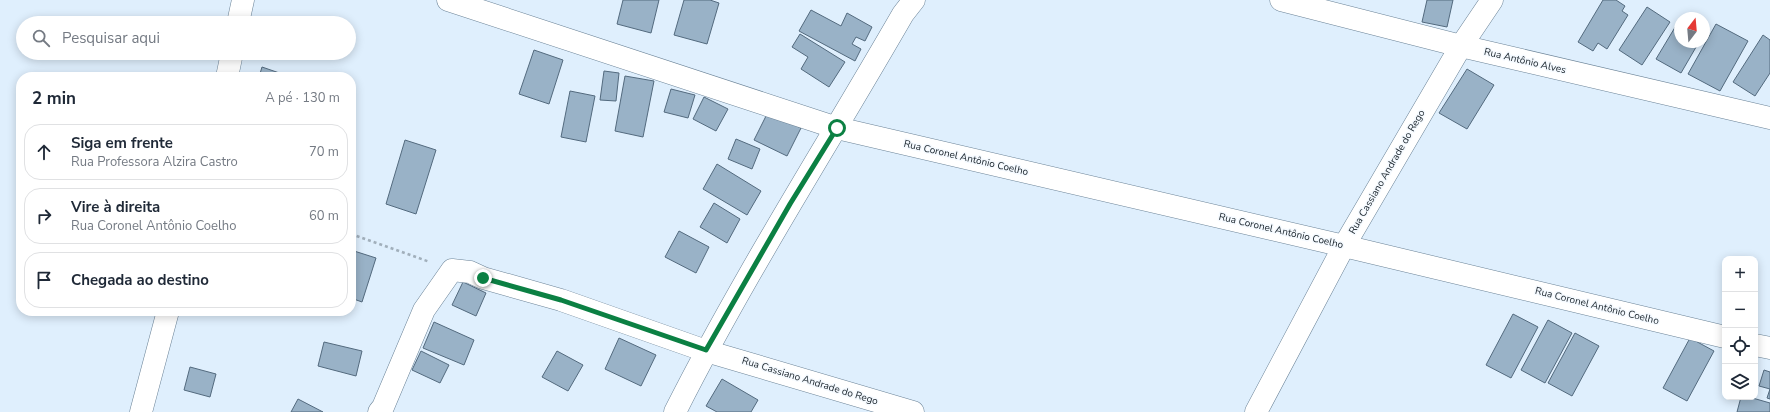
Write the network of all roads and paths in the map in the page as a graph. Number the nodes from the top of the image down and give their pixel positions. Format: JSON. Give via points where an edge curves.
{"nodes":[{"id":1,"x":243,"y":0,"type":"edge"},
{"id":2,"x":448,"y":0,"type":"edge"},
{"id":3,"x":914,"y":0,"type":"edge"},
{"id":4,"x":1281,"y":0,"type":"edge"},
{"id":5,"x":1492,"y":0,"type":"edge"},
{"id":6,"x":240,"y":16,"type":"edge"},
{"id":7,"x":1461,"y":46,"type":"junction"},
{"id":8,"x":231,"y":60,"type":"edge"},
{"id":9,"x":228,"y":72,"type":"edge"},
{"id":10,"x":1770,"y":118,"type":"edge"},
{"id":11,"x":837,"y":128,"type":"junction"},
{"id":12,"x":356,"y":236,"type":"edge"},
{"id":13,"x":1344,"y":246,"type":"junction"},
{"id":14,"x":452,"y":270,"type":"junction"},
{"id":15,"x":167,"y":316,"type":"edge"},
{"id":16,"x":1722,"y":336,"type":"edge"},
{"id":17,"x":1758,"y":346,"type":"edge"},
{"id":18,"x":1770,"y":348,"type":"edge"},
{"id":19,"x":706,"y":350,"type":"junction"},
{"id":20,"x":142,"y":412,"type":"edge"},
{"id":21,"x":379,"y":412,"type":"edge"},
{"id":22,"x":675,"y":412,"type":"edge"},
{"id":23,"x":913,"y":412,"type":"edge"},
{"id":24,"x":1256,"y":412,"type":"edge"}],
"edges":[{"from":1,"to":6,"type":"street"},
{"from":2,"to":11,"type":"street","name":"Rua Coronel Antônio Coelho"},
{"from":3,"to":11,"type":"street","via":[[903,14]]},
{"from":4,"to":7,"type":"street","name":"Rua Antônio Alves"},
{"from":5,"to":7,"type":"street","name":"Rua Cassiano Andrade do Rego"},
{"from":7,"to":10,"type":"street","name":"Rua Antônio Alves"},
{"from":7,"to":13,"type":"street","name":"Rua Cassiano Andrade do Rego"},
{"from":8,"to":9,"type":"street"},
{"from":11,"to":13,"type":"street","name":"Rua Coronel Antônio Coelho"},
{"from":11,"to":19,"type":"street"},
{"from":12,"to":14,"type":"path"},
{"from":13,"to":16,"type":"street","name":"Rua Coronel Antônio Coelho"},
{"from":13,"to":24,"type":"street","name":"Rua Cassiano Andrade do Rego"},
{"from":14,"to":19,"type":"street","via":[[470,272],[561,300]]},
{"from":14,"to":21,"type":"street","via":[[424,310]]},
{"from":15,"to":20,"type":"street"},
{"from":17,"to":18,"type":"street"},
{"from":19,"to":22,"type":"street"},
{"from":19,"to":23,"type":"street","name":"Rua Cassiano Andrade do Rego"}]}
